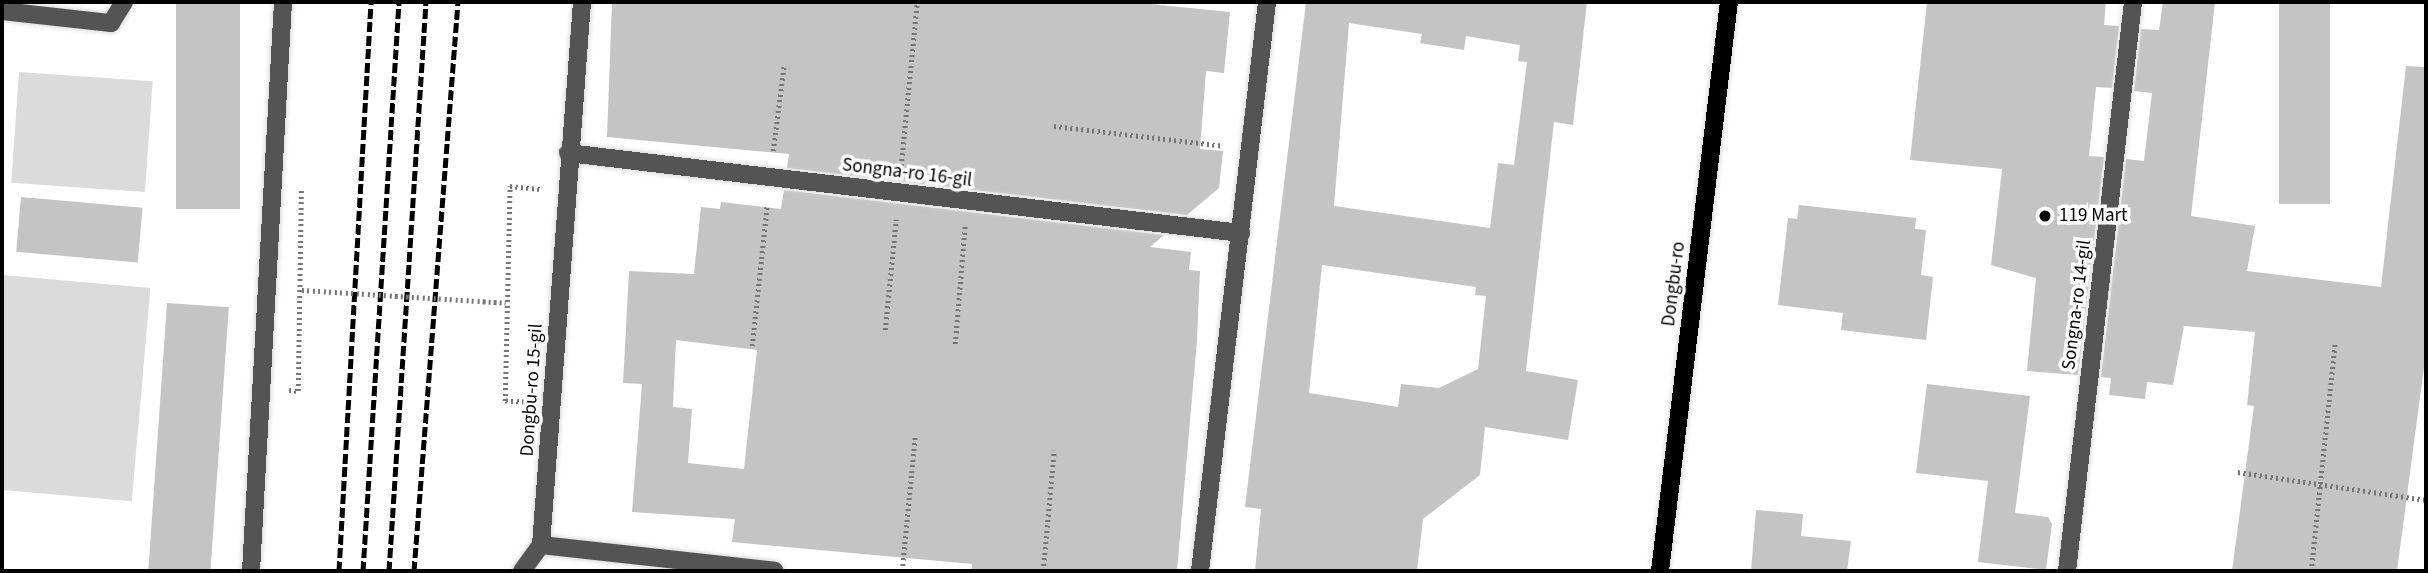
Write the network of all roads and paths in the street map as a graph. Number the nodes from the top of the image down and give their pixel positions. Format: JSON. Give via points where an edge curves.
{"nodes":[{"id":1,"x":124,"y":2,"type":"edge"},
{"id":2,"x":283,"y":2,"type":"edge"},
{"id":3,"x":582,"y":2,"type":"edge"},
{"id":4,"x":917,"y":2,"type":"edge"},
{"id":5,"x":1267,"y":2,"type":"edge"},
{"id":6,"x":1729,"y":2,"type":"edge"},
{"id":7,"x":2133,"y":2,"type":"edge"},
{"id":8,"x":2,"y":11,"type":"edge"},
{"id":9,"x":784,"y":65,"type":"dead end"},
{"id":10,"x":1054,"y":126,"type":"dead end"},
{"id":11,"x":1251,"y":149,"type":"junction"},
{"id":12,"x":568,"y":153,"type":"junction"},
{"id":13,"x":770,"y":178,"type":"junction"},
{"id":14,"x":565,"y":191,"type":"junction"},
{"id":15,"x":898,"y":193,"type":"junction"},
{"id":16,"x":967,"y":201,"type":"junction"},
{"id":17,"x":1241,"y":233,"type":"junction"},
{"id":18,"x":302,"y":290,"type":"dead end"},
{"id":19,"x":506,"y":303,"type":"junction"},
{"id":20,"x":885,"y":330,"type":"dead end"},
{"id":21,"x":2335,"y":342,"type":"dead end"},
{"id":22,"x":955,"y":344,"type":"dead end"},
{"id":23,"x":752,"y":345,"type":"dead end"},
{"id":24,"x":553,"y":403,"type":"junction"},
{"id":25,"x":915,"y":435,"type":"dead end"},
{"id":26,"x":1055,"y":451,"type":"dead end"},
{"id":27,"x":2238,"y":472,"type":"dead end"},
{"id":28,"x":2320,"y":484,"type":"junction"},
{"id":29,"x":2426,"y":500,"type":"edge"},
{"id":30,"x":541,"y":545,"type":"junction"},
{"id":31,"x":251,"y":571,"type":"edge"},
{"id":32,"x":522,"y":571,"type":"edge"},
{"id":33,"x":775,"y":571,"type":"edge"},
{"id":34,"x":902,"y":571,"type":"edge"},
{"id":35,"x":1043,"y":571,"type":"edge"},
{"id":36,"x":1200,"y":571,"type":"edge"},
{"id":37,"x":1660,"y":571,"type":"edge"},
{"id":38,"x":2067,"y":571,"type":"edge"},
{"id":39,"x":2311,"y":571,"type":"edge"}],
"edges":[{"from":1,"to":8,"type":"street","via":[[111,23]]},
{"from":2,"to":31,"type":"street"},
{"from":3,"to":12,"type":"street","name":"Dongbu-ro 15-gil"},
{"from":4,"to":15,"type":"path"},
{"from":5,"to":11,"type":"street"},
{"from":6,"to":37,"type":"main road","name":"Dongbu-ro"},
{"from":7,"to":38,"type":"street","name":"Songna-ro 14-gil"},
{"from":9,"to":13,"type":"path"},
{"from":10,"to":11,"type":"path"},
{"from":11,"to":17,"type":"street"},
{"from":12,"to":13,"type":"street","name":"Songna-ro 16-gil"},
{"from":12,"to":14,"type":"street","name":"Dongbu-ro 15-gil"},
{"from":13,"to":15,"type":"street","name":"Songna-ro 16-gil"},
{"from":13,"to":23,"type":"path"},
{"from":14,"to":19,"type":"path","via":[[510,186]]},
{"from":14,"to":24,"type":"street","name":"Dongbu-ro 15-gil"},
{"from":15,"to":16,"type":"street","name":"Songna-ro 16-gil"},
{"from":15,"to":20,"type":"path"},
{"from":16,"to":17,"type":"street","name":"Songna-ro 16-gil"},
{"from":16,"to":22,"type":"path"},
{"from":17,"to":36,"type":"street"},
{"from":18,"to":19,"type":"path","bridge":true},
{"from":19,"to":24,"type":"path","via":[[505,401]]},
{"from":21,"to":28,"type":"path"},
{"from":24,"to":30,"type":"street","name":"Dongbu-ro 15-gil"},
{"from":25,"to":34,"type":"path"},
{"from":26,"to":35,"type":"path"},
{"from":27,"to":28,"type":"path"},
{"from":28,"to":29,"type":"path"},
{"from":28,"to":39,"type":"path"},
{"from":30,"to":32,"type":"street"},
{"from":30,"to":33,"type":"street"}]}
